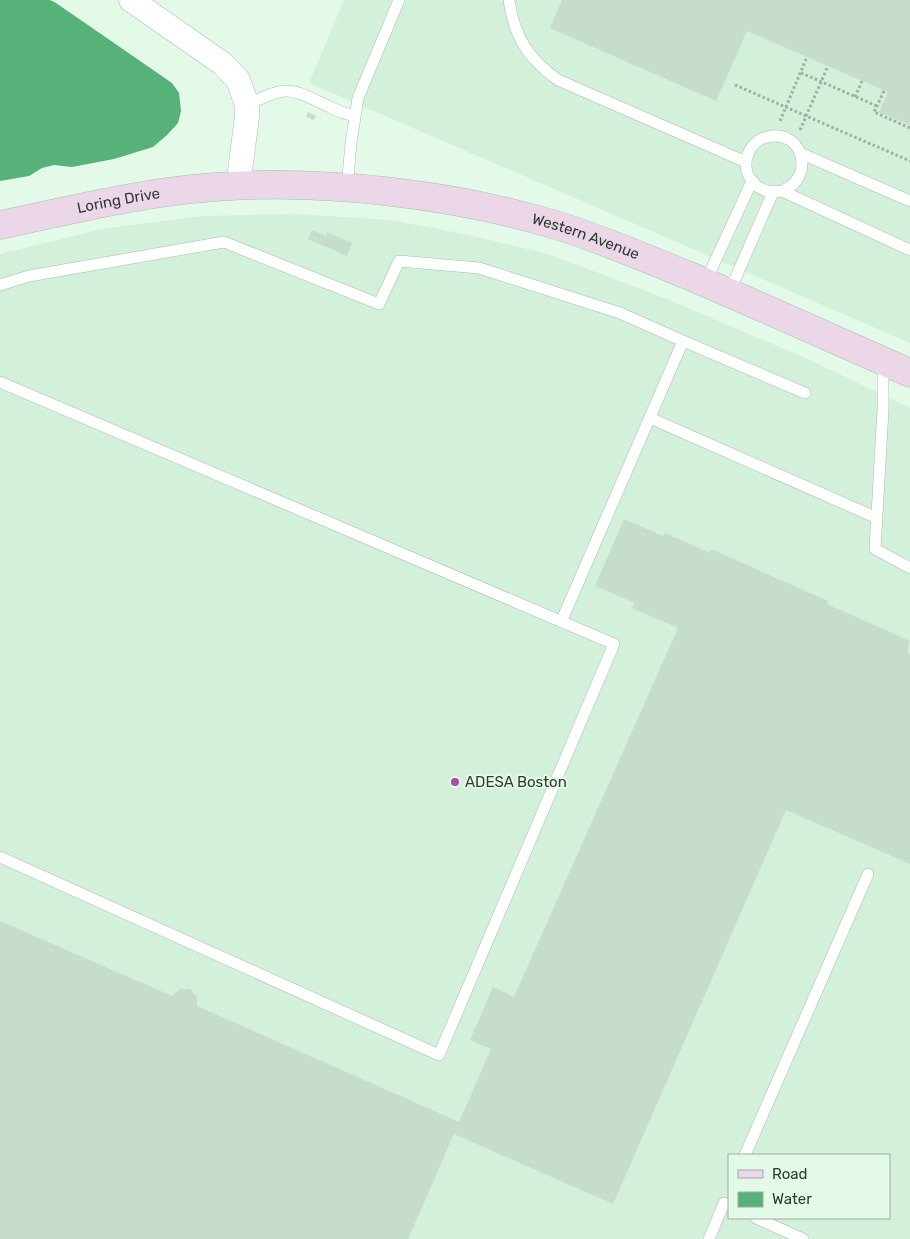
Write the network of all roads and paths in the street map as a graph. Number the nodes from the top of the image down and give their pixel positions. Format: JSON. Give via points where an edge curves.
{"nodes":[{"id":1,"x":131,"y":0,"type":"edge"},
{"id":2,"x":400,"y":0,"type":"edge"},
{"id":3,"x":509,"y":0,"type":"edge"},
{"id":4,"x":807,"y":57,"type":"dead end"},
{"id":5,"x":828,"y":66,"type":"dead end"},
{"id":6,"x":801,"y":73,"type":"junction"},
{"id":7,"x":862,"y":81,"type":"dead end"},
{"id":8,"x":821,"y":82,"type":"junction"},
{"id":9,"x":735,"y":85,"type":"dead end"},
{"id":10,"x":884,"y":90,"type":"dead end"},
{"id":11,"x":855,"y":96,"type":"junction"},
{"id":12,"x":247,"y":105,"type":"junction"},
{"id":13,"x":877,"y":106,"type":"junction"},
{"id":14,"x":786,"y":107,"type":"junction"},
{"id":15,"x":355,"y":115,"type":"junction"},
{"id":16,"x":806,"y":116,"type":"junction"},
{"id":17,"x":910,"y":128,"type":"edge"},
{"id":18,"x":773,"y":136,"type":"junction"},
{"id":19,"x":797,"y":149,"type":"junction"},
{"id":20,"x":910,"y":161,"type":"edge"},
{"id":21,"x":746,"y":162,"type":"junction"},
{"id":22,"x":752,"y":181,"type":"junction"},
{"id":23,"x":238,"y":186,"type":"junction"},
{"id":24,"x":347,"y":188,"type":"junction"},
{"id":25,"x":778,"y":192,"type":"junction"},
{"id":26,"x":910,"y":201,"type":"edge"},
{"id":27,"x":0,"y":225,"type":"edge"},
{"id":28,"x":910,"y":250,"type":"edge"},
{"id":29,"x":0,"y":284,"type":"edge"},
{"id":30,"x":717,"y":288,"type":"junction"},
{"id":31,"x":683,"y":341,"type":"junction"},
{"id":32,"x":883,"y":361,"type":"junction"},
{"id":33,"x":910,"y":373,"type":"edge"},
{"id":34,"x":0,"y":382,"type":"edge"},
{"id":35,"x":805,"y":393,"type":"dead end"},
{"id":36,"x":650,"y":418,"type":"junction"},
{"id":37,"x":877,"y":518,"type":"junction"},
{"id":38,"x":910,"y":568,"type":"edge"},
{"id":39,"x":561,"y":622,"type":"junction"},
{"id":40,"x":0,"y":857,"type":"edge"},
{"id":41,"x":868,"y":874,"type":"dead end"},
{"id":42,"x":745,"y":1154,"type":"edge"},
{"id":43,"x":727,"y":1200,"type":"edge"},
{"id":44,"x":758,"y":1219,"type":"edge"},
{"id":45,"x":709,"y":1239,"type":"edge"},
{"id":46,"x":803,"y":1239,"type":"edge"}],
"edges":[{"from":1,"to":12,"type":"street","via":[[223,64],[238,80]]},
{"from":2,"to":15,"type":"lane","via":[[363,84]]},
{"from":3,"to":21,"type":"lane","via":[[514,26],[527,52],[558,80]]},
{"from":4,"to":6,"type":"path"},
{"from":5,"to":8,"type":"path"},
{"from":6,"to":8,"type":"path"},
{"from":6,"to":14,"type":"path"},
{"from":7,"to":11,"type":"path"},
{"from":8,"to":11,"type":"path"},
{"from":8,"to":16,"type":"path"},
{"from":9,"to":14,"type":"path"},
{"from":10,"to":13,"type":"path"},
{"from":11,"to":13,"type":"path"},
{"from":12,"to":15,"type":"lane","via":[[277,91],[291,90],[344,114]]},
{"from":12,"to":23,"type":"street"},
{"from":13,"to":17,"type":"path","via":[[874,112]]},
{"from":14,"to":16,"type":"path"},
{"from":14,"to":18,"type":"path"},
{"from":15,"to":24,"type":"lane"},
{"from":16,"to":19,"type":"path"},
{"from":16,"to":20,"type":"path"},
{"from":18,"to":19,"type":"lane","via":[[782,136]]},
{"from":18,"to":21,"type":"lane","via":[[757,142],[748,153]]},
{"from":19,"to":25,"type":"lane","via":[[802,167],[799,178],[792,186]]},
{"from":19,"to":26,"type":"lane"},
{"from":21,"to":22,"type":"lane"},
{"from":22,"to":25,"type":"lane","via":[[761,189]]},
{"from":22,"to":30,"type":"lane"},
{"from":23,"to":24,"type":"street","name":"Western Avenue"},
{"from":23,"to":27,"type":"street","name":"Loring Drive","via":[[210,187],[103,203]]},
{"from":24,"to":30,"type":"street","name":"Western Avenue","via":[[441,200],[535,219],[599,240]]},
{"from":25,"to":28,"type":"lane"},
{"from":25,"to":30,"type":"lane"},
{"from":29,"to":31,"type":"lane","via":[[29,276],[224,242],[378,304],[399,261],[479,268],[620,313]]},
{"from":30,"to":32,"type":"street","name":"Western Avenue"},
{"from":31,"to":35,"type":"lane"},
{"from":31,"to":36,"type":"lane"},
{"from":32,"to":33,"type":"street","name":"Western Avenue"},
{"from":32,"to":37,"type":"lane"},
{"from":34,"to":39,"type":"lane"},
{"from":36,"to":37,"type":"lane"},
{"from":36,"to":39,"type":"lane"},
{"from":37,"to":38,"type":"lane","via":[[875,549]]},
{"from":39,"to":40,"type":"lane","via":[[614,644],[439,1055]]},
{"from":41,"to":42,"type":"lane"},
{"from":43,"to":45,"type":"lane"},
{"from":44,"to":46,"type":"lane"}]}
